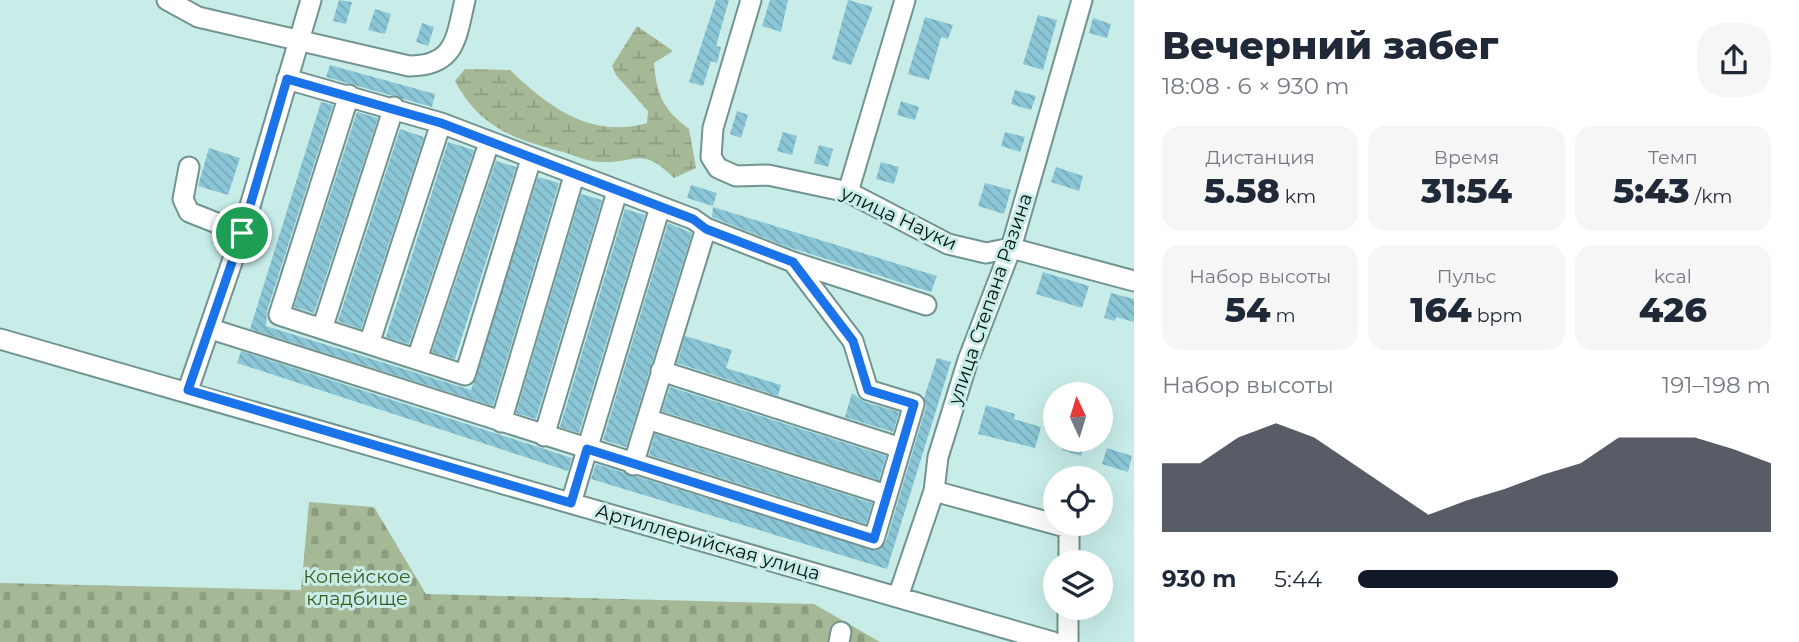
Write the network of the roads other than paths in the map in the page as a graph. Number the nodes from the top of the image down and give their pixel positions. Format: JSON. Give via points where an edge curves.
{"nodes":[{"id":1,"x":167,"y":0,"type":"edge"},
{"id":2,"x":311,"y":0,"type":"edge"},
{"id":3,"x":465,"y":0,"type":"edge"},
{"id":4,"x":751,"y":0,"type":"edge"},
{"id":5,"x":905,"y":0,"type":"edge"},
{"id":6,"x":1082,"y":0,"type":"edge"},
{"id":7,"x":299,"y":40,"type":"junction"},
{"id":8,"x":287,"y":79,"type":"junction"},
{"id":9,"x":349,"y":95,"type":"junction"},
{"id":10,"x":394,"y":107,"type":"junction"},
{"id":11,"x":441,"y":123,"type":"junction"},
{"id":12,"x":489,"y":143,"type":"junction"},
{"id":13,"x":531,"y":159,"type":"junction"},
{"id":14,"x":189,"y":167,"type":"dead end"},
{"id":15,"x":574,"y":176,"type":"junction"},
{"id":16,"x":618,"y":192,"type":"junction"},
{"id":17,"x":848,"y":192,"type":"junction"},
{"id":18,"x":660,"y":207,"type":"junction"},
{"id":19,"x":706,"y":229,"type":"junction"},
{"id":20,"x":242,"y":233,"type":"junction"},
{"id":21,"x":1011,"y":248,"type":"junction"},
{"id":22,"x":793,"y":262,"type":"junction"},
{"id":23,"x":1134,"y":281,"type":"edge"},
{"id":24,"x":926,"y":305,"type":"dead end"},
{"id":25,"x":211,"y":329,"type":"junction"},
{"id":26,"x":322,"y":329,"type":"junction"},
{"id":27,"x":0,"y":339,"type":"edge"},
{"id":28,"x":369,"y":344,"type":"junction"},
{"id":29,"x":417,"y":359,"type":"junction"},
{"id":30,"x":660,"y":371,"type":"junction"},
{"id":31,"x":188,"y":390,"type":"junction"},
{"id":32,"x":647,"y":419,"type":"junction"},
{"id":33,"x":501,"y":422,"type":"junction"},
{"id":34,"x":544,"y":436,"type":"junction"},
{"id":35,"x":901,"y":448,"type":"junction"},
{"id":36,"x":587,"y":449,"type":"junction"},
{"id":37,"x":633,"y":465,"type":"junction"},
{"id":38,"x":934,"y":491,"type":"junction"},
{"id":39,"x":887,"y":495,"type":"junction"},
{"id":40,"x":571,"y":503,"type":"junction"},
{"id":41,"x":1069,"y":550,"type":"edge"},
{"id":42,"x":898,"y":597,"type":"junction"},
{"id":43,"x":1068,"y":620,"type":"edge"},
{"id":44,"x":1053,"y":642,"type":"edge"},
{"id":45,"x":1068,"y":642,"type":"edge"}],
"edges":[{"from":1,"to":7,"type":"street","via":[[198,17]]},
{"from":2,"to":7,"type":"street"},
{"from":3,"to":7,"type":"street","via":[[455,41],[448,55],[436,64],[409,66]]},
{"from":4,"to":17,"type":"street","name":"улица Науки","via":[[713,128],[711,157],[718,168],[736,176],[768,175]]},
{"from":5,"to":17,"type":"street"},
{"from":6,"to":21,"type":"street","name":"улица Степана Разина"},
{"from":7,"to":8,"type":"street"},
{"from":8,"to":9,"type":"street"},
{"from":8,"to":20,"type":"street"},
{"from":9,"to":10,"type":"street"},
{"from":9,"to":26,"type":"street","via":[[279,315]]},
{"from":10,"to":11,"type":"street"},
{"from":10,"to":26,"type":"street"},
{"from":11,"to":12,"type":"street"},
{"from":11,"to":28,"type":"street"},
{"from":12,"to":13,"type":"street"},
{"from":12,"to":29,"type":"street"},
{"from":13,"to":15,"type":"street"},
{"from":13,"to":29,"type":"street","via":[[465,375]]},
{"from":14,"to":20,"type":"street","via":[[183,199],[189,212]]},
{"from":15,"to":16,"type":"street"},
{"from":15,"to":33,"type":"street"},
{"from":16,"to":18,"type":"street"},
{"from":16,"to":34,"type":"street"},
{"from":17,"to":21,"type":"street","name":"улица Науки","via":[[948,244],[986,253]]},
{"from":18,"to":19,"type":"street"},
{"from":18,"to":36,"type":"street"},
{"from":19,"to":22,"type":"street"},
{"from":19,"to":30,"type":"street"},
{"from":20,"to":25,"type":"street"},
{"from":21,"to":23,"type":"street","name":"улица Науки"},
{"from":21,"to":38,"type":"street","name":"улица Степана Разина","via":[[968,360],[938,457]]},
{"from":22,"to":24,"type":"street"},
{"from":22,"to":35,"type":"street","via":[[853,341],[868,390],[914,404]]},
{"from":25,"to":31,"type":"street"},
{"from":25,"to":33,"type":"street"},
{"from":26,"to":28,"type":"street"},
{"from":27,"to":31,"type":"street","name":"Артиллерийская улица"},
{"from":28,"to":29,"type":"street"},
{"from":30,"to":32,"type":"street"},
{"from":30,"to":35,"type":"street"},
{"from":31,"to":40,"type":"street","name":"Артиллерийская улица"},
{"from":32,"to":37,"type":"street"},
{"from":32,"to":39,"type":"street"},
{"from":33,"to":34,"type":"street"},
{"from":34,"to":36,"type":"street"},
{"from":35,"to":39,"type":"street"},
{"from":36,"to":37,"type":"street"},
{"from":36,"to":40,"type":"street"},
{"from":37,"to":39,"type":"street","via":[[874,539]]},
{"from":38,"to":41,"type":"street","via":[[1069,528]]},
{"from":38,"to":42,"type":"street","name":"улица Степана Разина"},
{"from":40,"to":42,"type":"street","name":"Артиллерийская улица"},
{"from":42,"to":44,"type":"street","name":"Артиллерийская улица"},
{"from":43,"to":45,"type":"street"}]}
